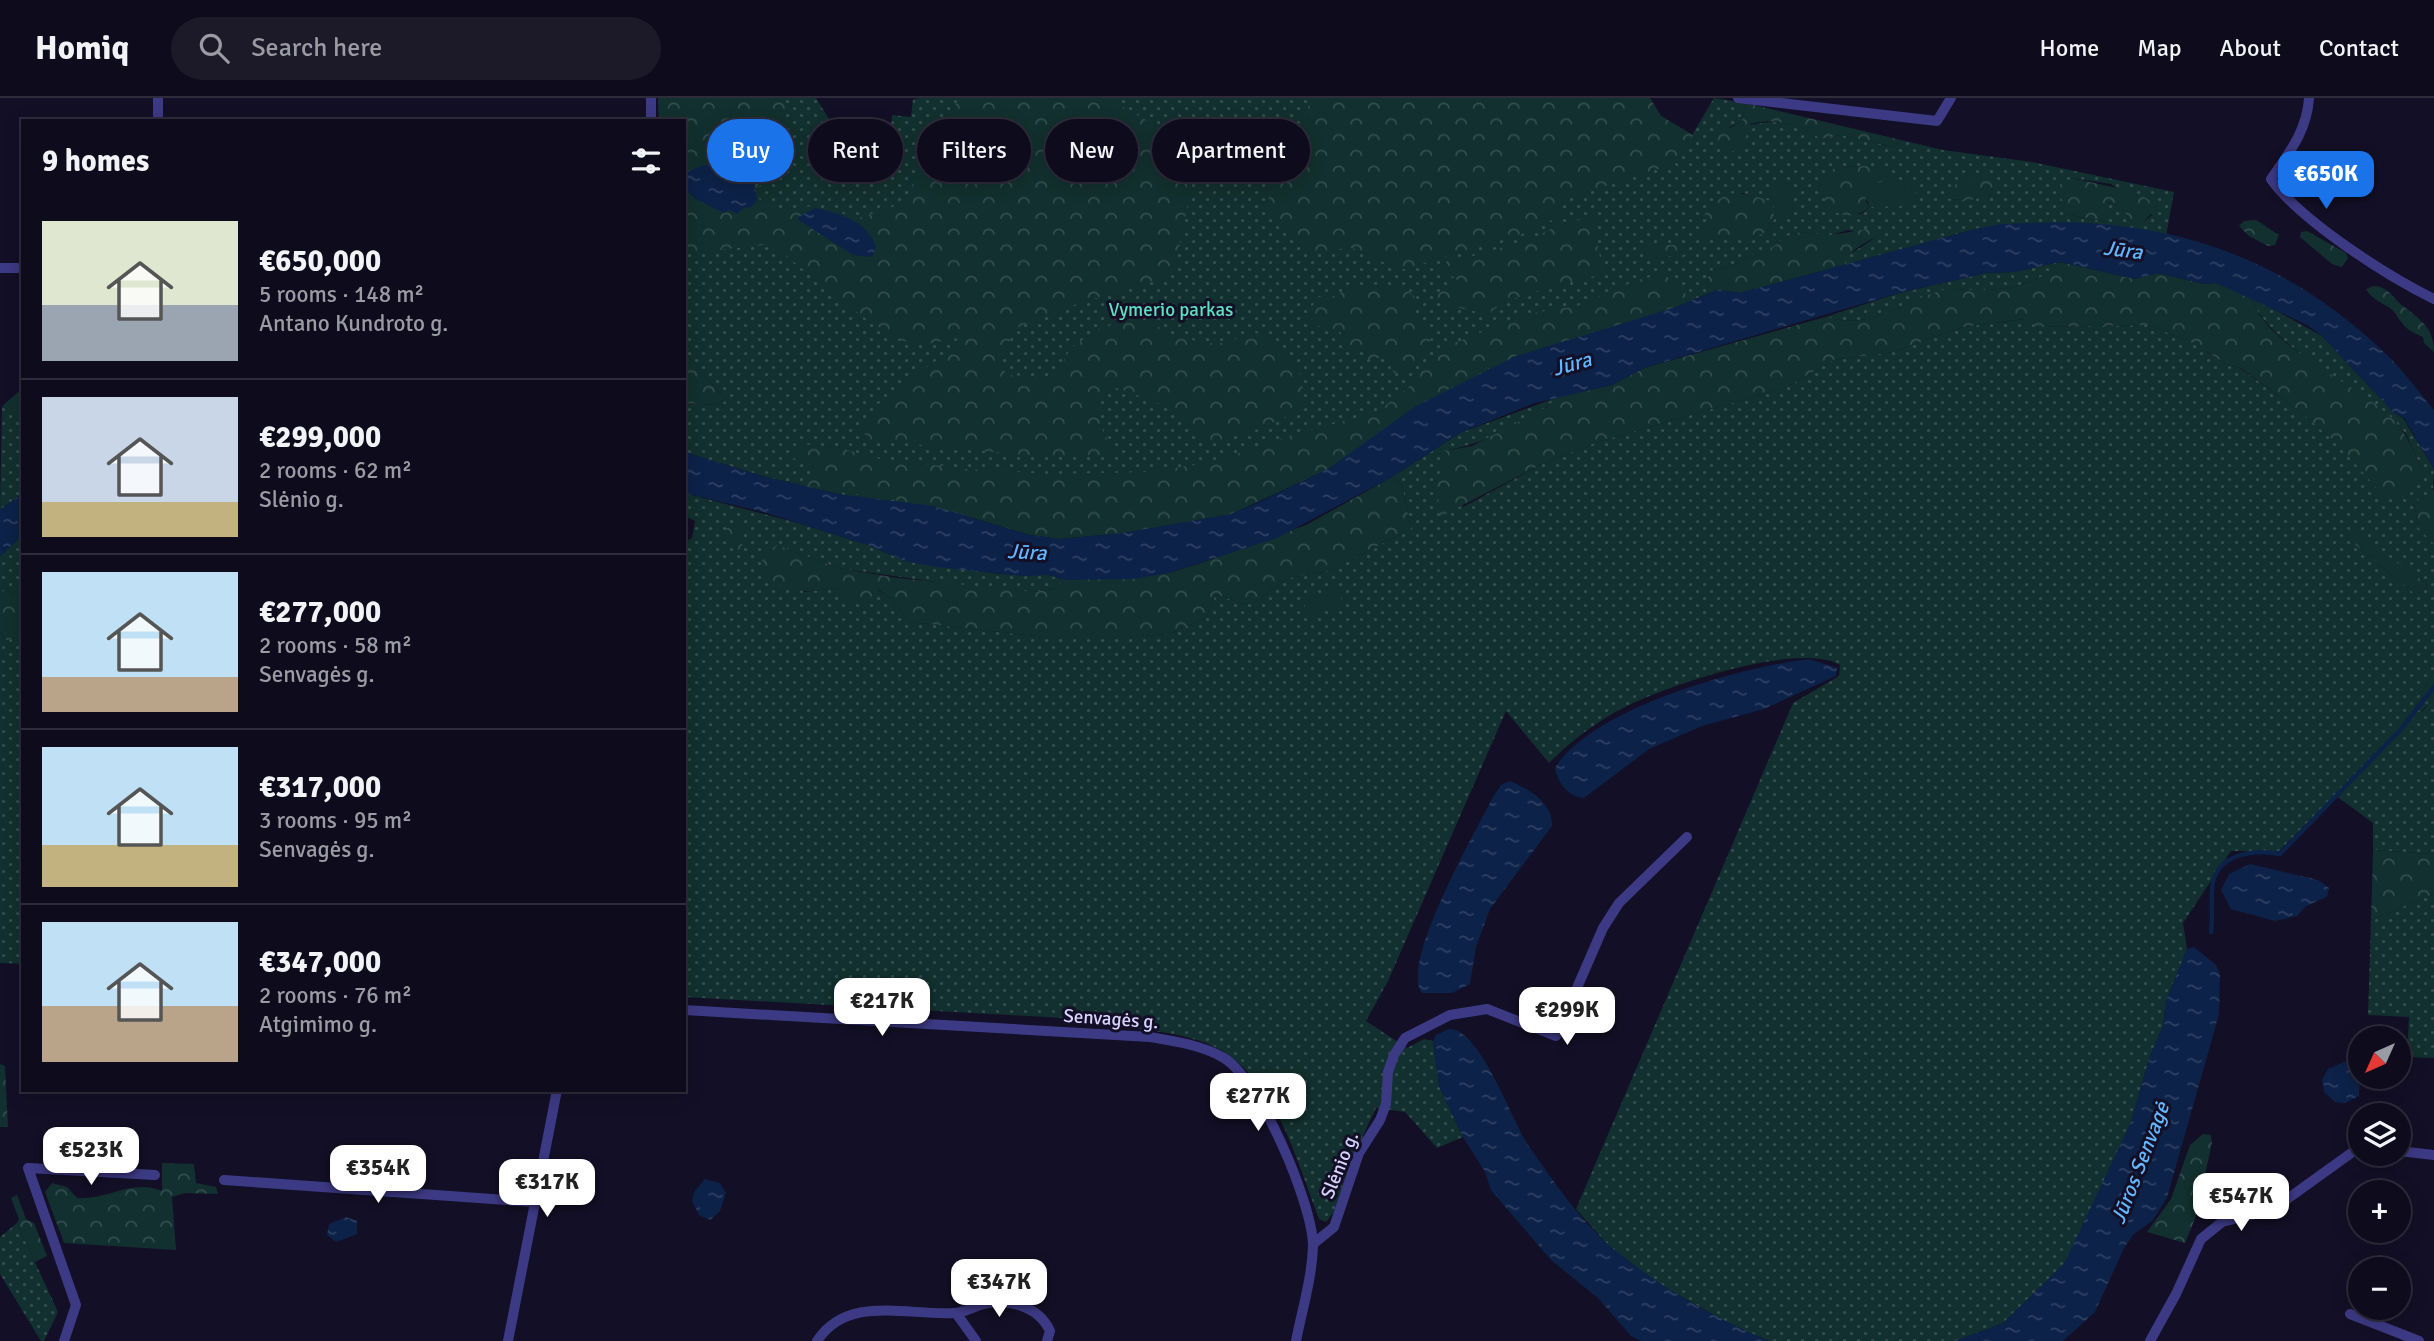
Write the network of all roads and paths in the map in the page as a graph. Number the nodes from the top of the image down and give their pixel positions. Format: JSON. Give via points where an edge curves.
{"nodes":[{"id":1,"x":158,"y":98,"type":"edge"},
{"id":2,"x":651,"y":98,"type":"edge"},
{"id":3,"x":1738,"y":98,"type":"edge"},
{"id":4,"x":1951,"y":98,"type":"edge"},
{"id":5,"x":2309,"y":98,"type":"edge"},
{"id":6,"x":158,"y":119,"type":"edge"},
{"id":7,"x":651,"y":119,"type":"edge"},
{"id":8,"x":0,"y":268,"type":"edge"},
{"id":9,"x":21,"y":268,"type":"edge"},
{"id":10,"x":2434,"y":299,"type":"edge"},
{"id":11,"x":1687,"y":837,"type":"dead end"},
{"id":12,"x":686,"y":1010,"type":"edge"},
{"id":13,"x":557,"y":1092,"type":"edge"},
{"id":14,"x":2411,"y":1153,"type":"edge"},
{"id":15,"x":2348,"y":1155,"type":"edge"},
{"id":16,"x":2434,"y":1156,"type":"edge"},
{"id":17,"x":155,"y":1174,"type":"dead end"},
{"id":18,"x":224,"y":1180,"type":"dead end"},
{"id":19,"x":534,"y":1202,"type":"junction"},
{"id":20,"x":1313,"y":1244,"type":"junction"},
{"id":21,"x":956,"y":1314,"type":"junction"},
{"id":22,"x":2365,"y":1320,"type":"edge"},
{"id":23,"x":64,"y":1341,"type":"edge"},
{"id":24,"x":508,"y":1341,"type":"edge"},
{"id":25,"x":817,"y":1341,"type":"edge"},
{"id":26,"x":976,"y":1341,"type":"edge"},
{"id":27,"x":1047,"y":1341,"type":"edge"},
{"id":28,"x":1296,"y":1341,"type":"edge"},
{"id":29,"x":2150,"y":1341,"type":"edge"},
{"id":30,"x":2419,"y":1341,"type":"edge"}],
"edges":[{"from":1,"to":6,"type":"street"},
{"from":2,"to":7,"type":"street"},
{"from":3,"to":4,"type":"street","via":[[1937,121]]},
{"from":5,"to":10,"type":"street","via":[[2308,118],[2300,136],[2271,179],[2283,196],[2314,222]]},
{"from":8,"to":9,"type":"street"},
{"from":11,"to":20,"type":"street","name":"Slėnio g.","via":[[1614,911],[1556,1036],[1487,1009],[1450,1015],[1405,1038],[1391,1064],[1380,1120],[1359,1153],[1334,1227]]},
{"from":12,"to":20,"type":"street","name":"Senvagės g.","via":[[1150,1037],[1224,1057],[1259,1098],[1303,1198]]},
{"from":13,"to":19,"type":"street"},
{"from":14,"to":16,"type":"street"},
{"from":15,"to":29,"type":"street","via":[[2279,1205],[2210,1230],[2201,1239]]},
{"from":17,"to":23,"type":"street","via":[[28,1168],[76,1306]]},
{"from":18,"to":19,"type":"street"},
{"from":19,"to":24,"type":"street"},
{"from":20,"to":28,"type":"street","name":"Senvagės g."},
{"from":21,"to":25,"type":"street","via":[[867,1311],[844,1316]]},
{"from":21,"to":26,"type":"street"},
{"from":21,"to":27,"type":"street","via":[[991,1303],[1020,1304],[1041,1316],[1050,1331]]},
{"from":22,"to":30,"type":"street"}]}
